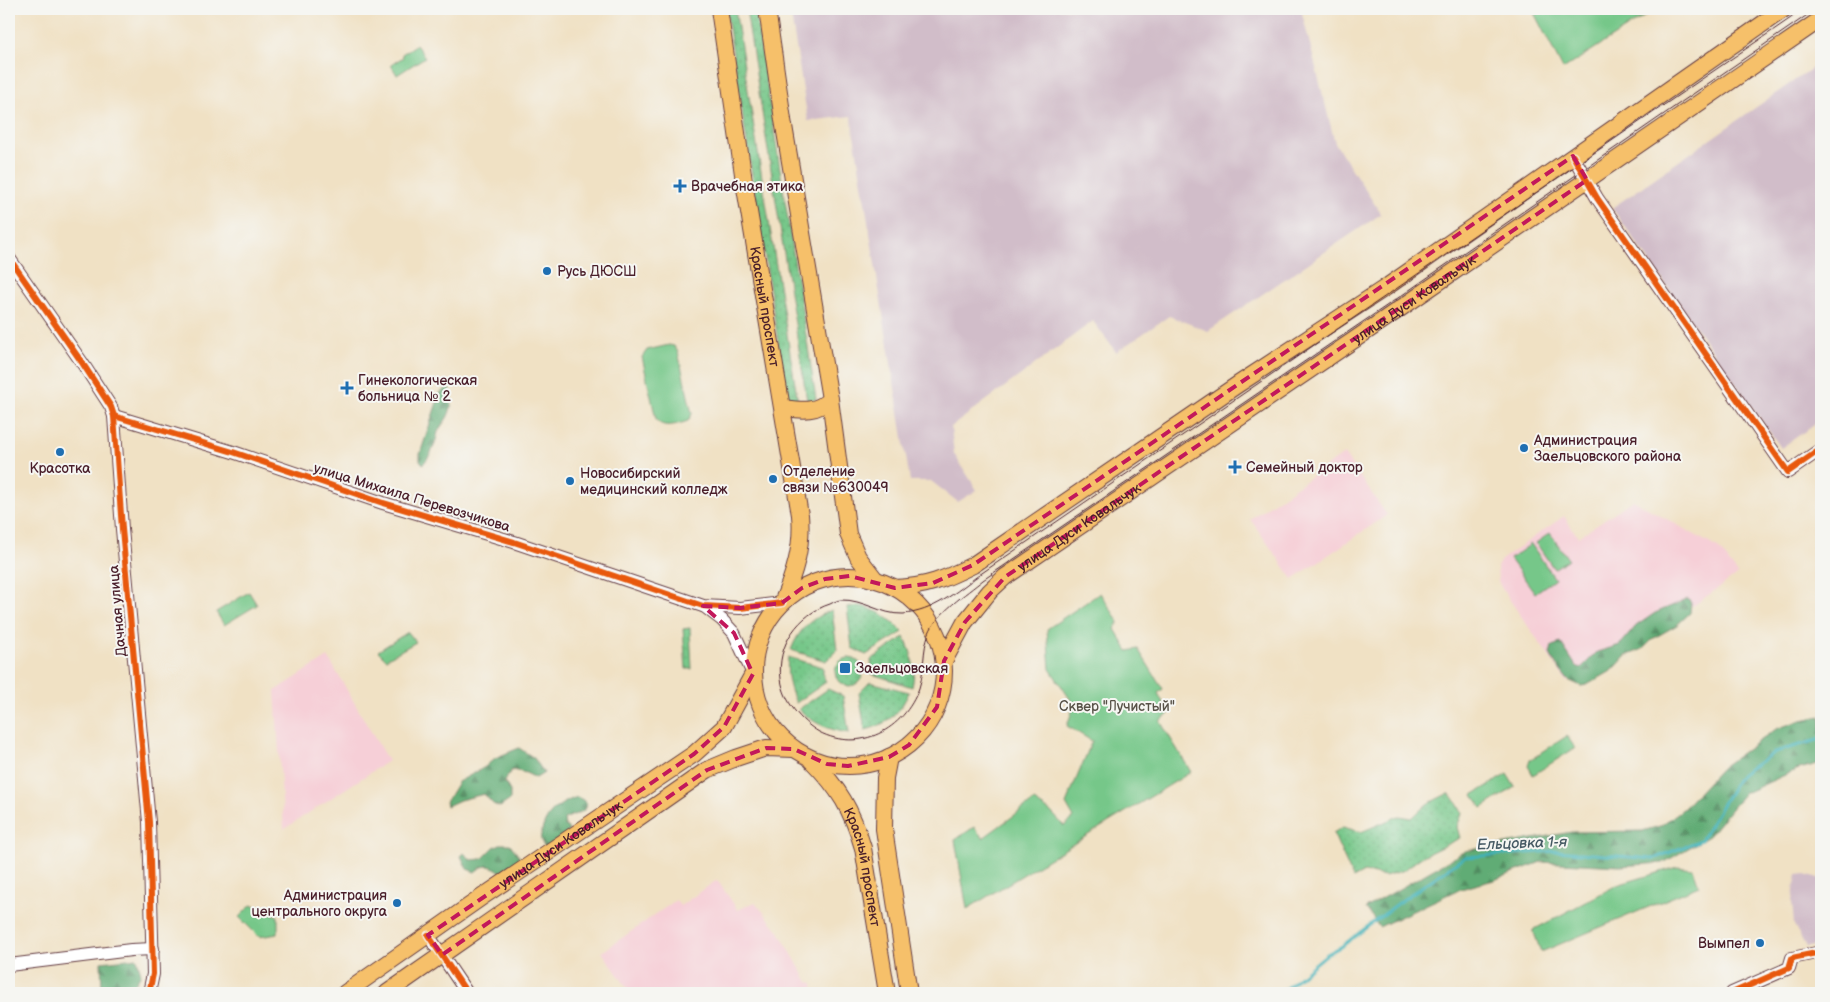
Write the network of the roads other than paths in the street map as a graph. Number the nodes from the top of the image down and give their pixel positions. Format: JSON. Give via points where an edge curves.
{"nodes":[{"id":1,"x":719,"y":9,"type":"edge"},
{"id":2,"x":767,"y":9,"type":"edge"},
{"id":3,"x":1784,"y":9,"type":"edge"},
{"id":4,"x":1821,"y":19,"type":"edge"},
{"id":5,"x":1573,"y":156,"type":"junction"},
{"id":6,"x":1586,"y":180,"type":"junction"},
{"id":7,"x":9,"y":258,"type":"edge"},
{"id":8,"x":830,"y":399,"type":"junction"},
{"id":9,"x":783,"y":408,"type":"junction"},
{"id":10,"x":114,"y":416,"type":"junction"},
{"id":11,"x":1821,"y":448,"type":"edge"},
{"id":12,"x":875,"y":579,"type":"junction"},
{"id":13,"x":895,"y":588,"type":"junction"},
{"id":14,"x":782,"y":603,"type":"junction"},
{"id":15,"x":703,"y":606,"type":"junction"},
{"id":16,"x":944,"y":661,"type":"junction"},
{"id":17,"x":754,"y":674,"type":"junction"},
{"id":18,"x":801,"y":753,"type":"junction"},
{"id":19,"x":889,"y":757,"type":"junction"},
{"id":20,"x":428,"y":935,"type":"junction"},
{"id":21,"x":153,"y":949,"type":"junction"},
{"id":22,"x":1821,"y":952,"type":"edge"},
{"id":23,"x":442,"y":955,"type":"junction"},
{"id":24,"x":9,"y":965,"type":"edge"},
{"id":25,"x":149,"y":993,"type":"edge"},
{"id":26,"x":345,"y":993,"type":"edge"},
{"id":27,"x":387,"y":993,"type":"edge"},
{"id":28,"x":467,"y":993,"type":"edge"},
{"id":29,"x":887,"y":993,"type":"edge"},
{"id":30,"x":909,"y":993,"type":"edge"},
{"id":31,"x":1732,"y":993,"type":"edge"}],
"edges":[{"from":1,"to":9,"type":"main road","name":"Красный проспект","via":[[745,188]]},
{"from":2,"to":8,"type":"main road"},
{"from":3,"to":5,"type":"main road","name":"улица Дуси Ковальчук"},
{"from":4,"to":6,"type":"main road","name":"улица Дуси Ковальчук"},
{"from":5,"to":6,"type":"street"},
{"from":5,"to":13,"type":"main road","name":"улица Дуси Ковальчук","via":[[1385,288],[973,565],[934,583]]},
{"from":6,"to":11,"type":"street","via":[[1788,472]]},
{"from":6,"to":16,"type":"main road","name":"улица Дуси Ковальчук","via":[[1005,577],[965,622]]},
{"from":7,"to":10,"type":"street","name":"Дачная улица","via":[[83,364]]},
{"from":8,"to":9,"type":"main road","via":[[824,405],[807,410]]},
{"from":8,"to":12,"type":"main road","via":[[848,534],[858,557]]},
{"from":9,"to":14,"type":"main road","name":"Красный проспект","via":[[801,529],[795,572]]},
{"from":10,"to":15,"type":"street","name":"улица Михаила Перевозчикова","via":[[514,542]]},
{"from":10,"to":21,"type":"street","name":"Дачная улица","via":[[149,822]]},
{"from":12,"to":13,"type":"main road"},
{"from":12,"to":14,"type":"main road","via":[[850,576],[825,579],[802,588]]},
{"from":13,"to":16,"type":"main road","via":[[919,606],[936,632]]},
{"from":14,"to":15,"type":"street","via":[[740,608]]},
{"from":14,"to":17,"type":"main road","via":[[766,624],[756,648]]},
{"from":15,"to":17,"type":"street","via":[[734,633]]},
{"from":16,"to":19,"type":"main road","via":[[937,707],[925,728],[909,745]]},
{"from":17,"to":18,"type":"main road","name":"Красный проспект","via":[[759,702],[773,728]]},
{"from":17,"to":20,"type":"main road","name":"улица Дуси Ковальчук","via":[[724,727],[694,754]]},
{"from":18,"to":19,"type":"main road","via":[[827,764],[848,766],[869,764]]},
{"from":18,"to":23,"type":"main road","name":"улица Дуси Ковальчук","via":[[766,748],[706,770]]},
{"from":18,"to":29,"type":"main road","name":"Красный проспект","via":[[826,775],[842,797],[859,834]]},
{"from":19,"to":30,"type":"main road","name":"Красный проспект","via":[[885,778],[884,829]]},
{"from":20,"to":23,"type":"street"},
{"from":20,"to":26,"type":"main road","name":"улица Дуси Ковальчук"},
{"from":21,"to":24,"type":"street"},
{"from":21,"to":25,"type":"street","name":"Дачная улица"},
{"from":22,"to":31,"type":"street","via":[[1792,958],[1789,968]]},
{"from":23,"to":27,"type":"main road","name":"улица Дуси Ковальчук"},
{"from":23,"to":28,"type":"street"}]}
